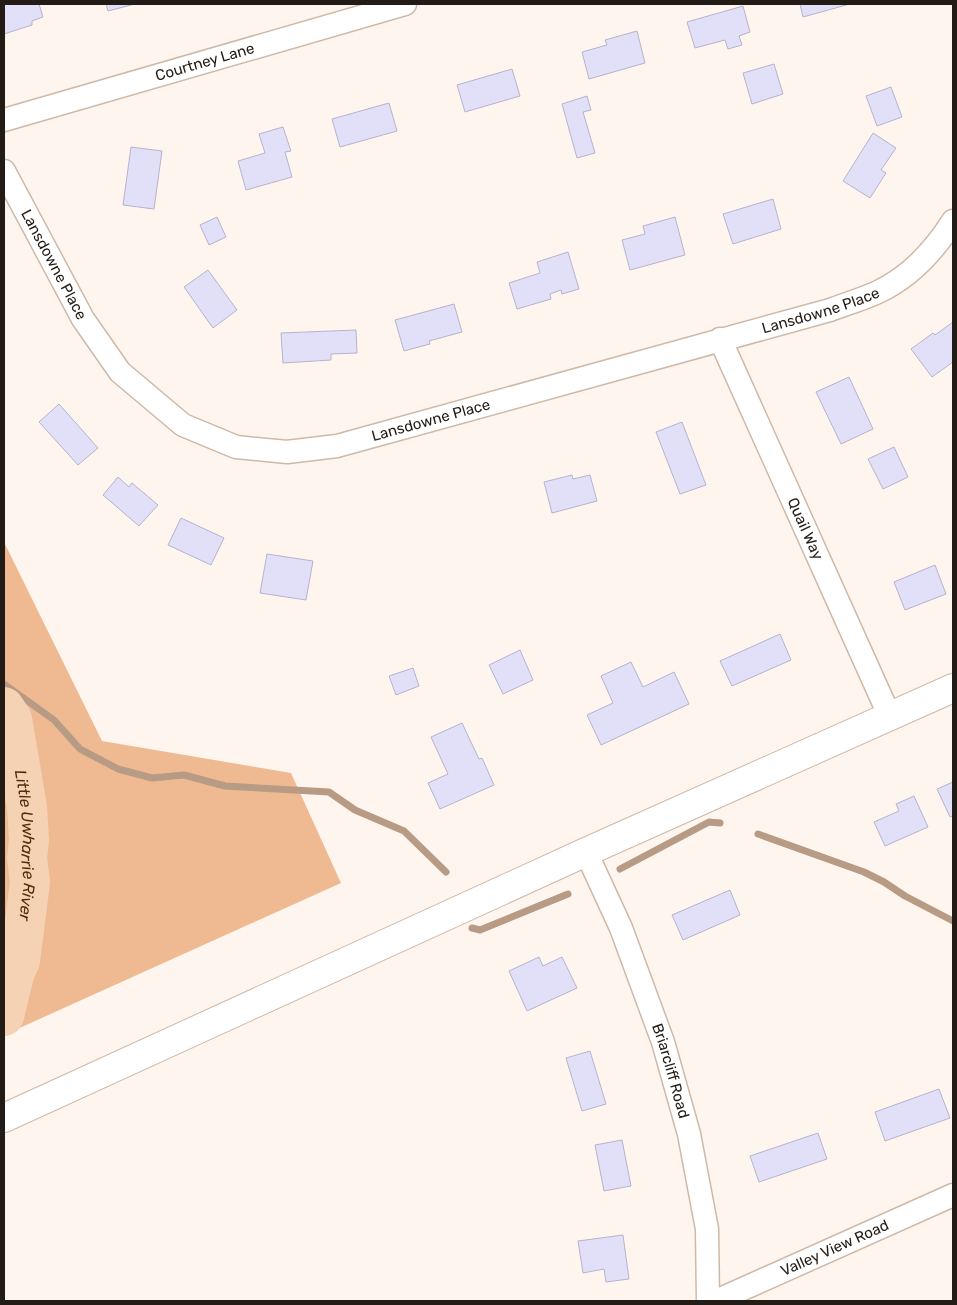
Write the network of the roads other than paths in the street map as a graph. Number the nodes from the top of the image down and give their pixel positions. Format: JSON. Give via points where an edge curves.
{"nodes":[{"id":1,"x":405,"y":4,"type":"edge"},
{"id":2,"x":4,"y":120,"type":"edge"},
{"id":3,"x":4,"y":172,"type":"edge"},
{"id":4,"x":953,"y":221,"type":"edge"},
{"id":5,"x":720,"y":340,"type":"junction"},
{"id":6,"x":953,"y":688,"type":"edge"},
{"id":7,"x":890,"y":717,"type":"junction"},
{"id":8,"x":586,"y":852,"type":"junction"},
{"id":9,"x":4,"y":1118,"type":"edge"},
{"id":10,"x":953,"y":1195,"type":"edge"},
{"id":11,"x":708,"y":1301,"type":"edge"},
{"id":12,"x":716,"y":1301,"type":"edge"}],
"edges":[{"from":1,"to":2,"type":"street","name":"Courtney Lane"},
{"from":3,"to":5,"type":"street","name":"Lansdowne Place","via":[[83,319],[120,372],[183,425],[236,447],[287,452],[336,446]]},
{"from":4,"to":5,"type":"street","name":"Lansdowne Place","via":[[927,256],[903,277],[878,292],[830,310]]},
{"from":5,"to":7,"type":"street","name":"Quail Way"},
{"from":6,"to":7,"type":"main road"},
{"from":7,"to":8,"type":"main road"},
{"from":8,"to":9,"type":"main road"},
{"from":8,"to":11,"type":"street","name":"Briarcliff Road","via":[[621,928],[663,1042],[689,1134],[708,1230]]},
{"from":10,"to":12,"type":"street","name":"Valley View Road"}]}
